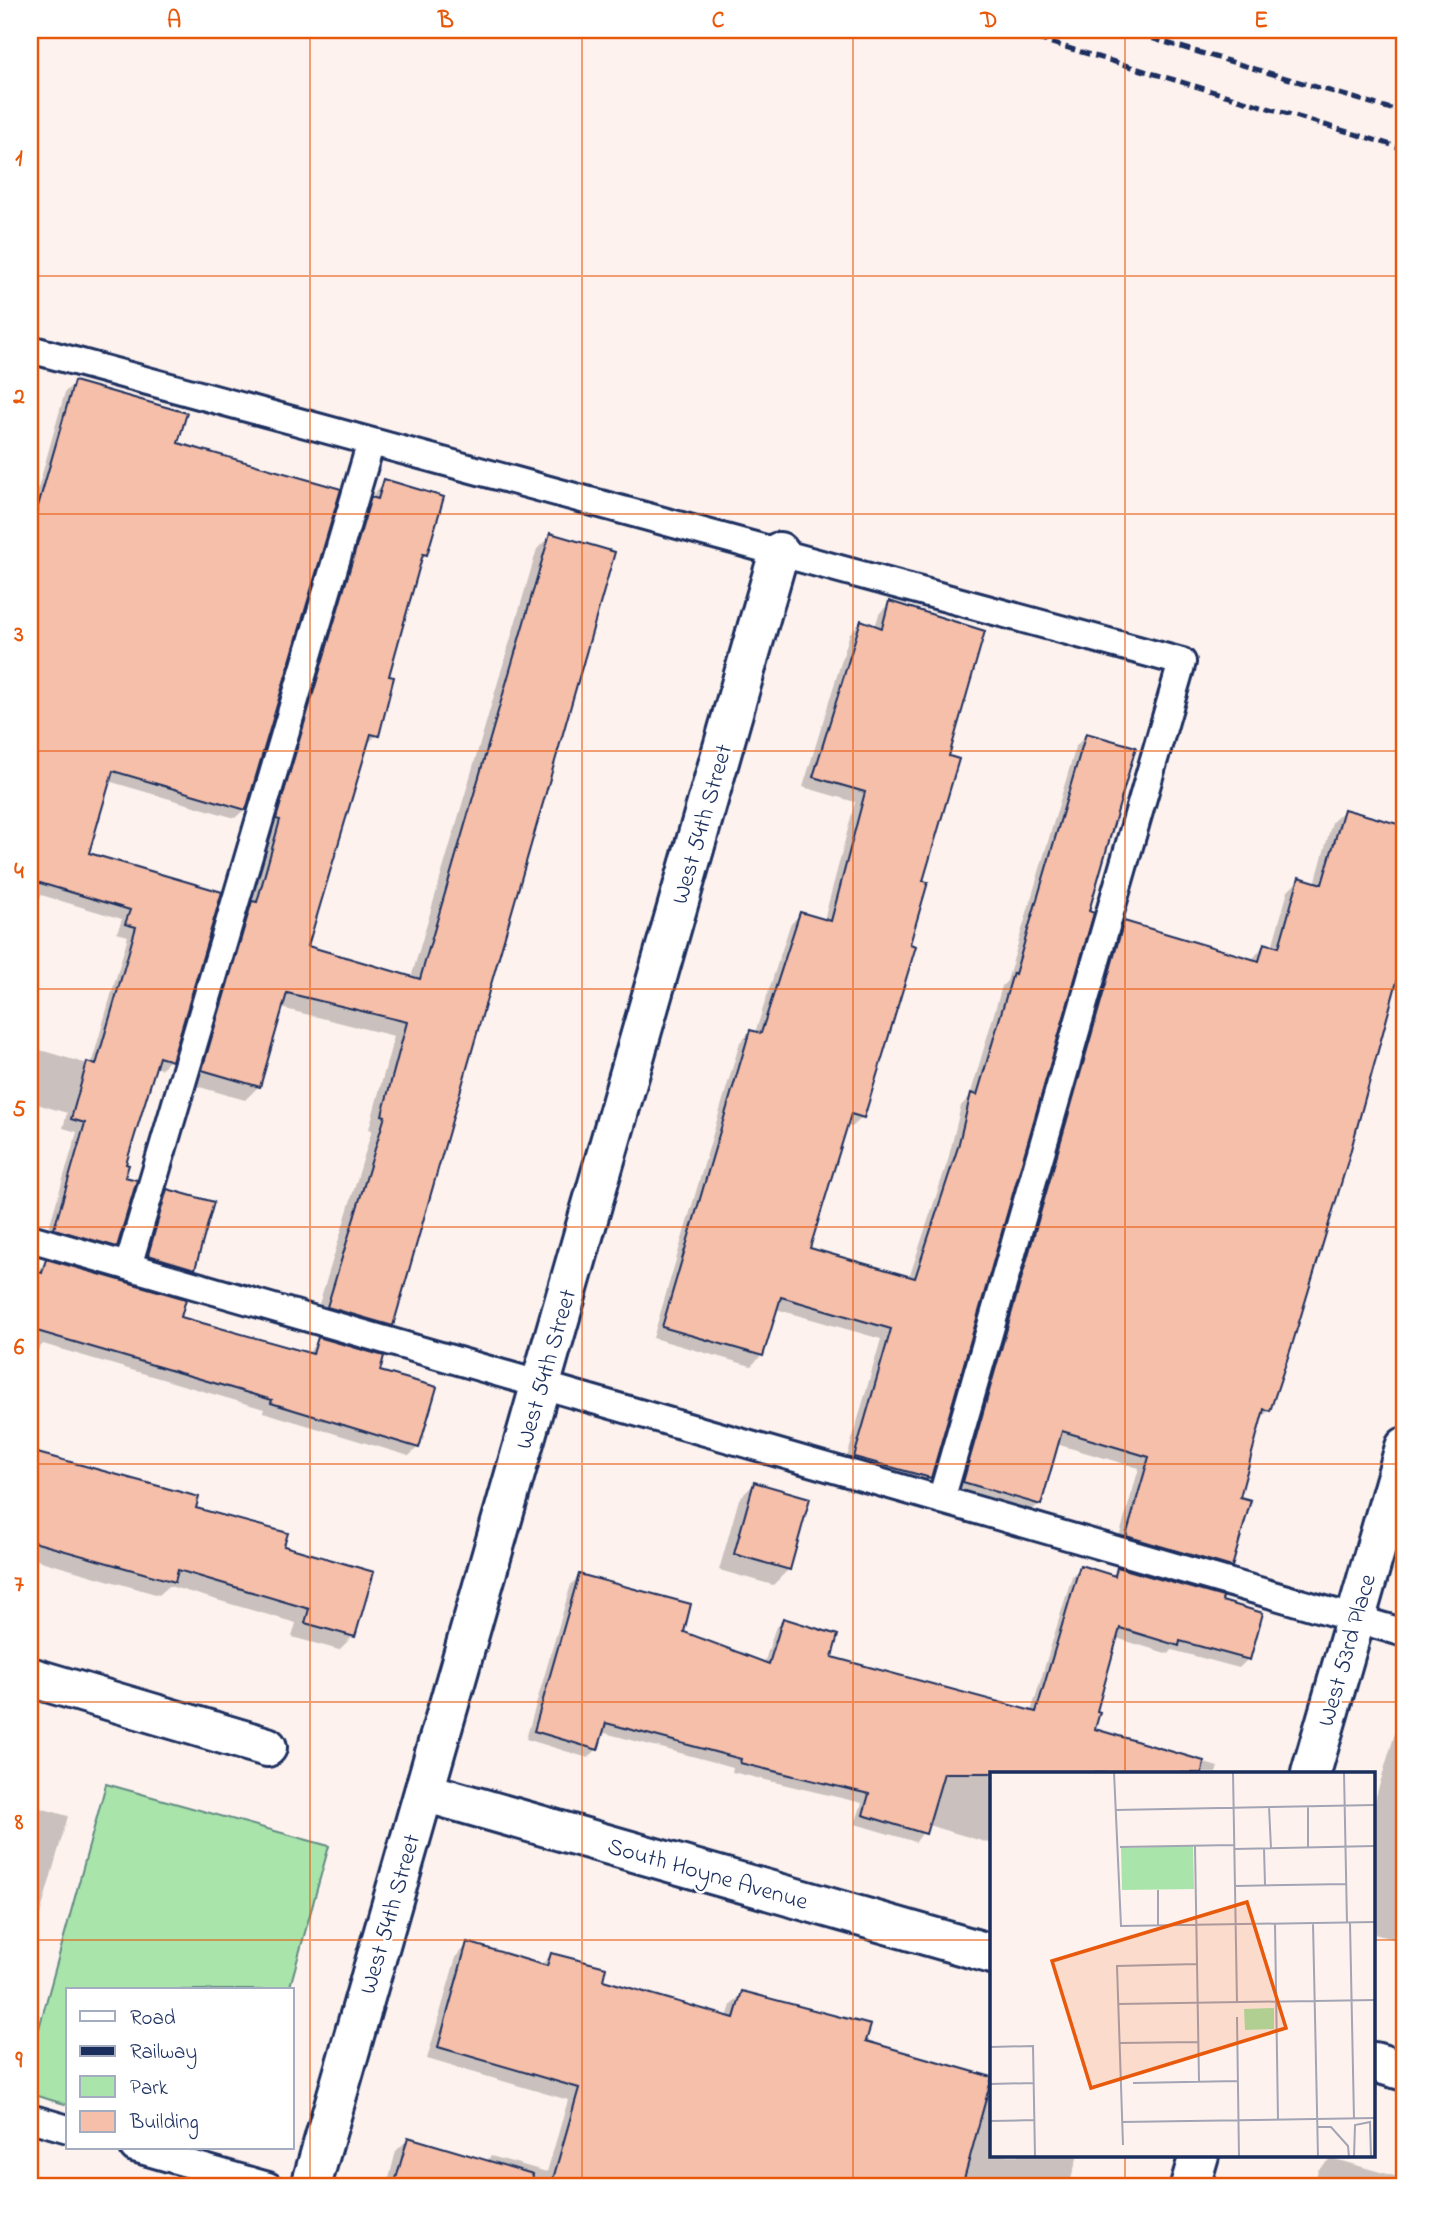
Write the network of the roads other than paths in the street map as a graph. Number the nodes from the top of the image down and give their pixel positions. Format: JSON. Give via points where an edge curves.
{"nodes":[{"id":1,"x":30,"y":349,"type":"edge"},
{"id":2,"x":371,"y":442,"type":"junction"},
{"id":3,"x":779,"y":552,"type":"junction"},
{"id":4,"x":30,"y":1238,"type":"edge"},
{"id":5,"x":128,"y":1266,"type":"junction"},
{"id":6,"x":541,"y":1384,"type":"junction"},
{"id":7,"x":1405,"y":1447,"type":"edge"},
{"id":8,"x":941,"y":1500,"type":"junction"},
{"id":9,"x":1356,"y":1618,"type":"junction"},
{"id":10,"x":1405,"y":1633,"type":"edge"},
{"id":11,"x":30,"y":1677,"type":"edge"},
{"id":12,"x":267,"y":1747,"type":"dead end"},
{"id":13,"x":1311,"y":1772,"type":"edge"},
{"id":14,"x":424,"y":1792,"type":"junction"},
{"id":15,"x":990,"y":1953,"type":"edge"},
{"id":16,"x":1376,"y":2063,"type":"edge"},
{"id":17,"x":1405,"y":2071,"type":"edge"},
{"id":18,"x":30,"y":2118,"type":"edge"},
{"id":19,"x":66,"y":2128,"type":"edge"},
{"id":20,"x":141,"y":2150,"type":"edge"},
{"id":21,"x":1199,"y":2156,"type":"edge"},
{"id":22,"x":268,"y":2186,"type":"edge"},
{"id":23,"x":311,"y":2186,"type":"edge"},
{"id":24,"x":1190,"y":2186,"type":"edge"}],
"edges":[{"from":1,"to":2,"type":"lane"},
{"from":2,"to":3,"type":"lane"},
{"from":2,"to":5,"type":"lane"},
{"from":3,"to":6,"type":"street","name":"West 54th Street"},
{"from":3,"to":8,"type":"lane","via":[[1182,662]]},
{"from":4,"to":5,"type":"lane"},
{"from":5,"to":6,"type":"lane"},
{"from":6,"to":8,"type":"lane"},
{"from":6,"to":14,"type":"street","name":"West 54th Street"},
{"from":7,"to":9,"type":"street","name":"West 53rd Place"},
{"from":8,"to":9,"type":"lane"},
{"from":9,"to":10,"type":"lane"},
{"from":9,"to":13,"type":"street","name":"West 53rd Place"},
{"from":11,"to":12,"type":"street"},
{"from":14,"to":15,"type":"street","name":"South Hoyne Avenue"},
{"from":14,"to":23,"type":"street","name":"West 54th Street"},
{"from":16,"to":17,"type":"street"},
{"from":18,"to":19,"type":"lane"},
{"from":20,"to":22,"type":"lane"},
{"from":21,"to":24,"type":"street"}]}
